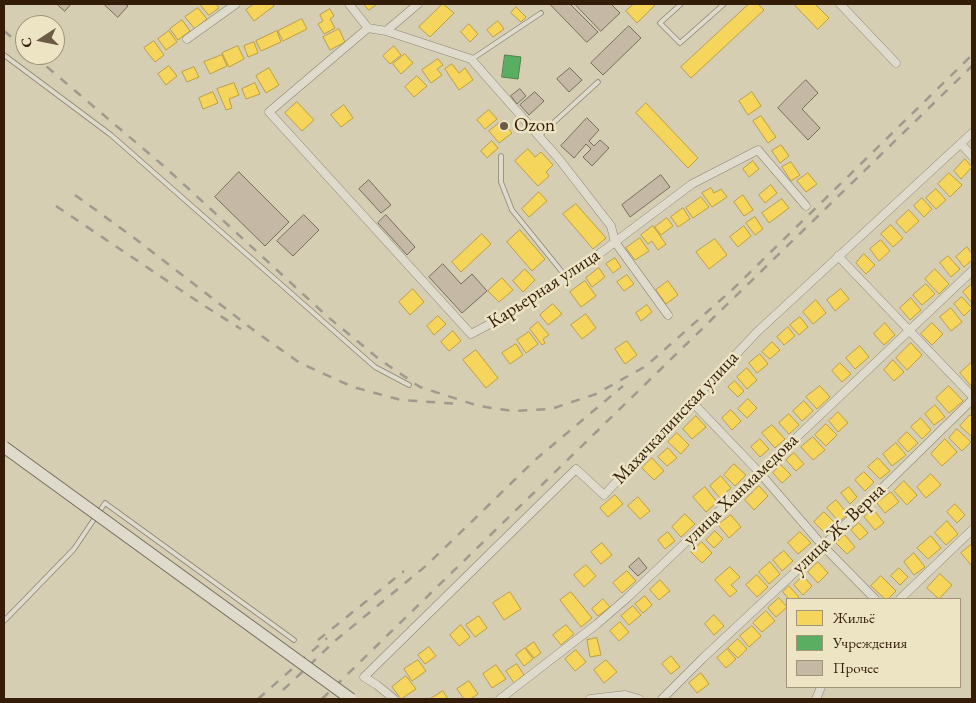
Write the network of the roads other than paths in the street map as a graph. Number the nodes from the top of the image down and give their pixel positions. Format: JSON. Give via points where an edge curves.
{"nodes":[{"id":1,"x":236,"y":4,"type":"edge"},
{"id":2,"x":350,"y":4,"type":"edge"},
{"id":3,"x":418,"y":4,"type":"edge"},
{"id":4,"x":681,"y":4,"type":"edge"},
{"id":5,"x":724,"y":4,"type":"edge"},
{"id":6,"x":840,"y":4,"type":"edge"},
{"id":7,"x":540,"y":13,"type":"dead end"},
{"id":8,"x":368,"y":28,"type":"junction"},
{"id":9,"x":386,"y":31,"type":"junction"},
{"id":10,"x":187,"y":39,"type":"dead end"},
{"id":11,"x":4,"y":56,"type":"edge"},
{"id":12,"x":471,"y":59,"type":"junction"},
{"id":13,"x":896,"y":63,"type":"dead end"},
{"id":14,"x":598,"y":82,"type":"dead end"},
{"id":15,"x":972,"y":133,"type":"edge"},
{"id":16,"x":539,"y":136,"type":"junction"},
{"id":17,"x":961,"y":144,"type":"junction"},
{"id":18,"x":501,"y":156,"type":"dead end"},
{"id":19,"x":972,"y":156,"type":"edge"},
{"id":20,"x":806,"y":206,"type":"dead end"},
{"id":21,"x":615,"y":242,"type":"junction"},
{"id":22,"x":838,"y":256,"type":"junction"},
{"id":23,"x":972,"y":271,"type":"edge"},
{"id":24,"x":567,"y":278,"type":"junction"},
{"id":25,"x":668,"y":315,"type":"dead end"},
{"id":26,"x":910,"y":330,"type":"junction"},
{"id":27,"x":409,"y":386,"type":"dead end"},
{"id":28,"x":972,"y":398,"type":"edge"},
{"id":29,"x":692,"y":402,"type":"junction"},
{"id":30,"x":4,"y":447,"type":"edge"},
{"id":31,"x":759,"y":472,"type":"junction"},
{"id":32,"x":972,"y":530,"type":"edge"},
{"id":33,"x":823,"y":546,"type":"junction"},
{"id":34,"x":874,"y":598,"type":"edge"},
{"id":35,"x":901,"y":598,"type":"edge"},
{"id":36,"x":4,"y":621,"type":"edge"},
{"id":37,"x":294,"y":640,"type":"dead end"},
{"id":38,"x":351,"y":699,"type":"edge"},
{"id":39,"x":394,"y":699,"type":"edge"},
{"id":40,"x":500,"y":699,"type":"edge"},
{"id":41,"x":590,"y":699,"type":"edge"},
{"id":42,"x":639,"y":699,"type":"edge"},
{"id":43,"x":662,"y":699,"type":"edge"}],
"edges":[{"from":1,"to":10,"type":"street"},
{"from":2,"to":8,"type":"street"},
{"from":3,"to":9,"type":"street"},
{"from":4,"to":5,"type":"lane","via":[[660,23],[680,43]]},
{"from":6,"to":13,"type":"street"},
{"from":7,"to":12,"type":"lane"},
{"from":8,"to":9,"type":"street"},
{"from":8,"to":24,"type":"street","name":"Карьерная улица","via":[[269,112],[471,334]]},
{"from":9,"to":12,"type":"street"},
{"from":11,"to":27,"type":"lane","via":[[110,135],[375,367]]},
{"from":12,"to":16,"type":"street","name":"Карьерная улица"},
{"from":14,"to":16,"type":"lane"},
{"from":15,"to":17,"type":"street","name":"Махачкалинская улица"},
{"from":16,"to":21,"type":"street","name":"Карьерная улица","via":[[611,226]]},
{"from":17,"to":19,"type":"street"},
{"from":17,"to":22,"type":"street","name":"Махачкалинская улица"},
{"from":18,"to":24,"type":"lane","via":[[501,182],[512,210]]},
{"from":20,"to":21,"type":"street","name":"Карьерная улица","via":[[758,150],[692,184]]},
{"from":21,"to":24,"type":"street","name":"Карьерная улица"},
{"from":21,"to":25,"type":"street","name":"Карьерная улица"},
{"from":22,"to":26,"type":"street"},
{"from":22,"to":29,"type":"street","name":"Махачкалинская улица","via":[[757,332]]},
{"from":23,"to":26,"type":"street","name":"улица Ханмамедова"},
{"from":26,"to":28,"type":"street"},
{"from":26,"to":31,"type":"street","name":"улица Ханмамедова"},
{"from":28,"to":33,"type":"street","name":"улица Ж. Верна"},
{"from":29,"to":31,"type":"street"},
{"from":29,"to":39,"type":"street","name":"Махачкалинская улица","via":[[604,496],[576,469],[364,677]]},
{"from":30,"to":38,"type":"main road","bridge":true},
{"from":31,"to":33,"type":"street"},
{"from":31,"to":40,"type":"street","name":"улица Ханмамедова","via":[[627,598]]},
{"from":32,"to":35,"type":"street"},
{"from":33,"to":34,"type":"street"},
{"from":33,"to":43,"type":"street","name":"улица Ж. Верна"},
{"from":36,"to":37,"type":"lane","via":[[74,549],[105,503]]},
{"from":41,"to":42,"type":"street","via":[[625,695]]}]}
